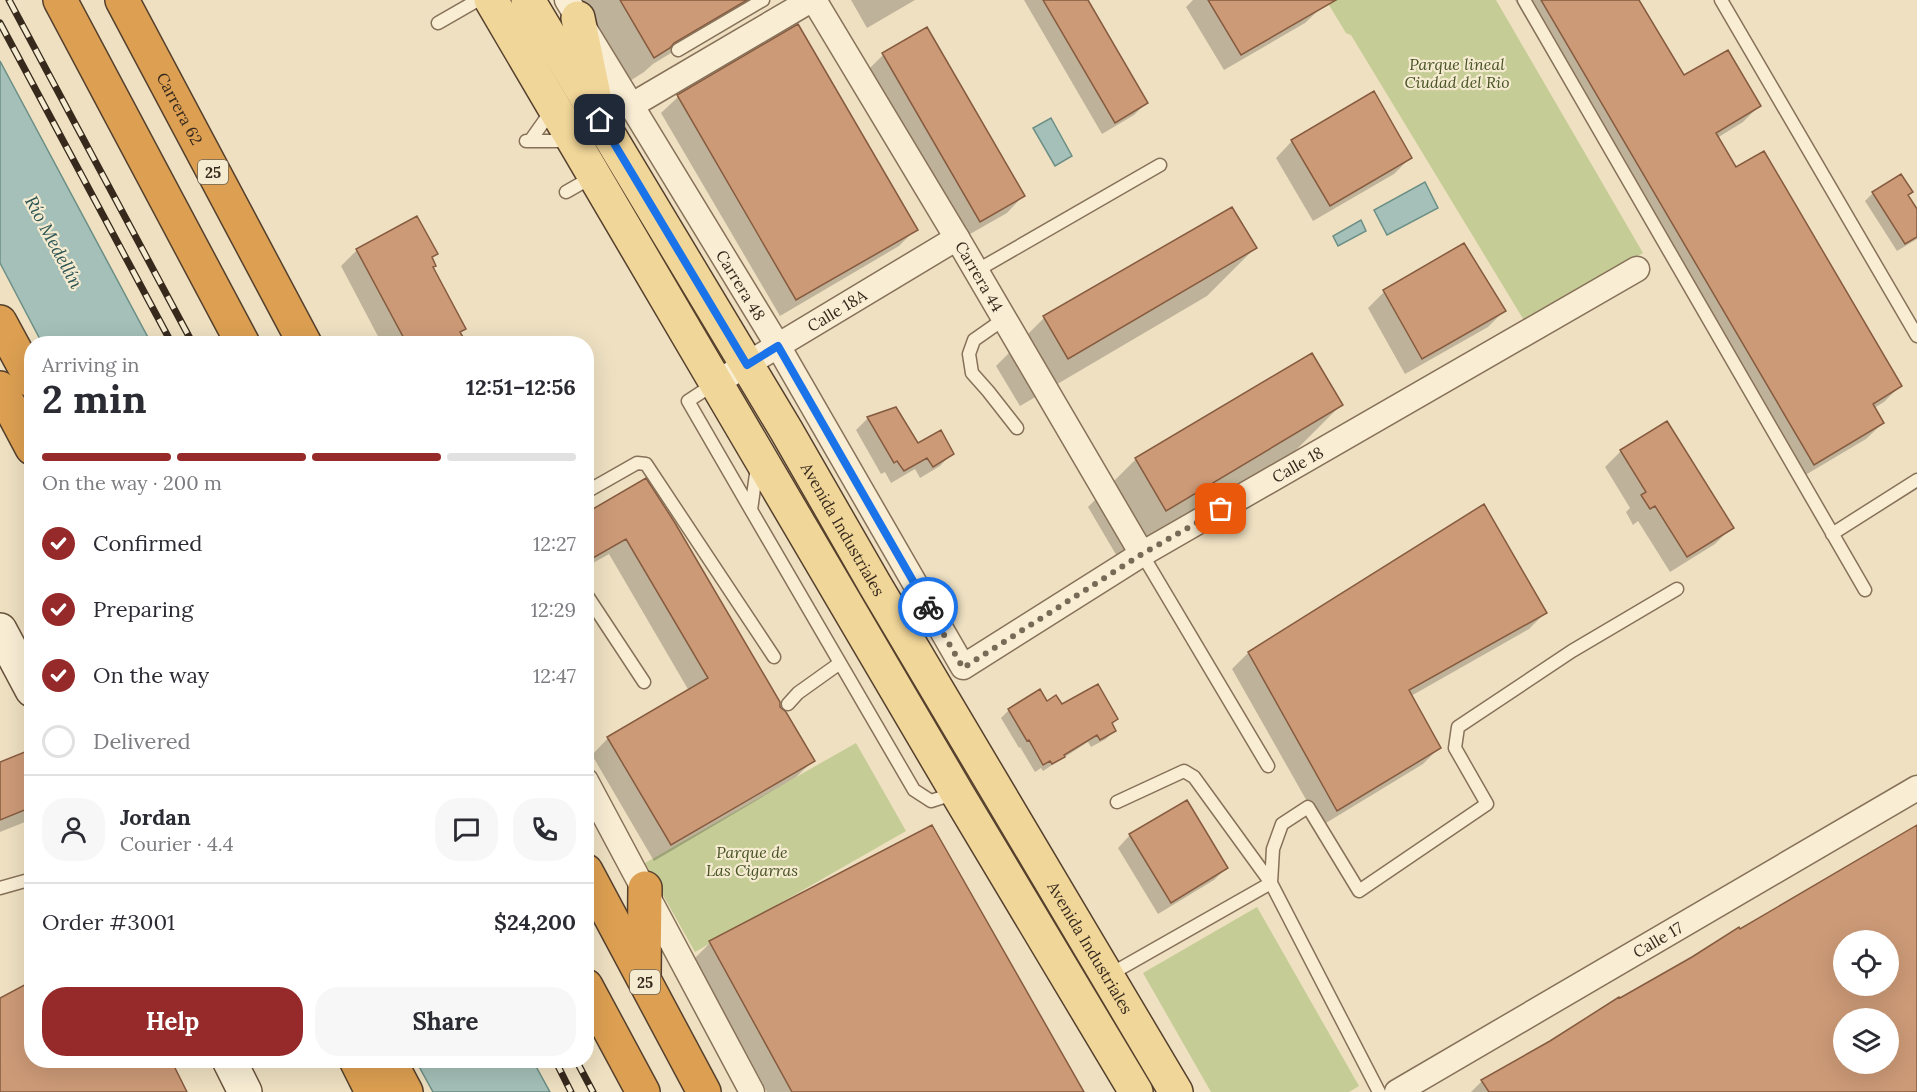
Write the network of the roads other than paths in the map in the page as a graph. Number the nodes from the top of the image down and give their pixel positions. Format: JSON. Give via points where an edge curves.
{"nodes":[{"id":1,"x":60,"y":0,"type":"edge"},
{"id":2,"x":84,"y":0,"type":"edge"},
{"id":3,"x":122,"y":0,"type":"edge"},
{"id":4,"x":478,"y":0,"type":"edge"},
{"id":5,"x":491,"y":0,"type":"edge"},
{"id":6,"x":528,"y":0,"type":"edge"},
{"id":7,"x":763,"y":0,"type":"edge"},
{"id":8,"x":812,"y":0,"type":"edge"},
{"id":9,"x":1524,"y":0,"type":"edge"},
{"id":10,"x":1721,"y":0,"type":"edge"},
{"id":11,"x":573,"y":9,"type":"edge"},
{"id":12,"x":136,"y":14,"type":"edge"},
{"id":13,"x":438,"y":23,"type":"dead end"},
{"id":14,"x":678,"y":50,"type":"dead end"},
{"id":15,"x":639,"y":101,"type":"dead end"},
{"id":16,"x":554,"y":108,"type":"junction"},
{"id":17,"x":600,"y":120,"type":"junction"},
{"id":18,"x":573,"y":141,"type":"junction"},
{"id":19,"x":141,"y":152,"type":"junction"},
{"id":20,"x":1160,"y":165,"type":"dead end"},
{"id":21,"x":594,"y":176,"type":"junction"},
{"id":22,"x":566,"y":192,"type":"dead end"},
{"id":23,"x":957,"y":238,"type":"junction"},
{"id":24,"x":1637,"y":269,"type":"dead end"},
{"id":25,"x":976,"y":271,"type":"junction"},
{"id":26,"x":1004,"y":319,"type":"junction"},
{"id":27,"x":0,"y":322,"type":"edge"},
{"id":28,"x":239,"y":336,"type":"edge"},
{"id":29,"x":301,"y":336,"type":"edge"},
{"id":30,"x":1917,"y":336,"type":"edge"},
{"id":31,"x":778,"y":346,"type":"junction"},
{"id":32,"x":747,"y":365,"type":"junction"},
{"id":33,"x":24,"y":366,"type":"edge"},
{"id":34,"x":716,"y":383,"type":"junction"},
{"id":35,"x":0,"y":388,"type":"edge"},
{"id":36,"x":1017,"y":428,"type":"dead end"},
{"id":37,"x":24,"y":433,"type":"edge"},
{"id":38,"x":759,"y":453,"type":"junction"},
{"id":39,"x":1917,"y":480,"type":"edge"},
{"id":40,"x":594,"y":488,"type":"edge"},
{"id":41,"x":751,"y":510,"type":"junction"},
{"id":42,"x":1832,"y":534,"type":"junction"},
{"id":43,"x":1142,"y":554,"type":"junction"},
{"id":44,"x":1677,"y":590,"type":"dead end"},
{"id":45,"x":1865,"y":590,"type":"dead end"},
{"id":46,"x":594,"y":606,"type":"edge"},
{"id":47,"x":0,"y":630,"type":"edge"},
{"id":48,"x":774,"y":657,"type":"dead end"},
{"id":49,"x":840,"y":663,"type":"junction"},
{"id":50,"x":963,"y":668,"type":"joint"},
{"id":51,"x":24,"y":675,"type":"edge"},
{"id":52,"x":644,"y":682,"type":"dead end"},
{"id":53,"x":788,"y":704,"type":"dead end"},
{"id":54,"x":1268,"y":766,"type":"dead end"},
{"id":55,"x":1917,"y":788,"type":"edge"},
{"id":56,"x":957,"y":793,"type":"junction"},
{"id":57,"x":594,"y":796,"type":"edge"},
{"id":58,"x":1117,"y":802,"type":"dead end"},
{"id":59,"x":24,"y":881,"type":"edge"},
{"id":60,"x":1271,"y":883,"type":"junction"},
{"id":61,"x":594,"y":886,"type":"edge"},
{"id":62,"x":0,"y":888,"type":"edge"},
{"id":63,"x":645,"y":888,"type":"junction"},
{"id":64,"x":1108,"y":975,"type":"junction"},
{"id":65,"x":644,"y":980,"type":"junction"},
{"id":66,"x":594,"y":1001,"type":"edge"},
{"id":67,"x":232,"y":1068,"type":"edge"},
{"id":68,"x":360,"y":1068,"type":"edge"},
{"id":69,"x":393,"y":1068,"type":"edge"},
{"id":70,"x":245,"y":1092,"type":"edge"},
{"id":71,"x":372,"y":1092,"type":"edge"},
{"id":72,"x":406,"y":1092,"type":"edge"},
{"id":73,"x":643,"y":1092,"type":"edge"},
{"id":74,"x":704,"y":1092,"type":"edge"},
{"id":75,"x":752,"y":1092,"type":"edge"},
{"id":76,"x":1136,"y":1092,"type":"edge"},
{"id":77,"x":1176,"y":1092,"type":"edge"},
{"id":78,"x":1379,"y":1092,"type":"edge"},
{"id":79,"x":1397,"y":1092,"type":"edge"}],
"edges":[{"from":1,"to":19,"type":"highway"},
{"from":2,"to":19,"type":"highway"},
{"from":3,"to":12,"type":"highway","name":"Carrera 62","number":"25"},
{"from":4,"to":13,"type":"lane"},
{"from":5,"to":16,"type":"main road"},
{"from":6,"to":17,"type":"main road","name":"Avenida Industriales"},
{"from":7,"to":14,"type":"lane"},
{"from":8,"to":15,"type":"street"},
{"from":8,"to":23,"type":"street","name":"Carrera 44"},
{"from":9,"to":42,"type":"lane"},
{"from":10,"to":30,"type":"lane"},
{"from":11,"to":17,"type":"main road"},
{"from":11,"to":31,"type":"street","name":"Carrera 48"},
{"from":12,"to":29,"type":"highway","name":"Carrera 62","number":"25"},
{"from":16,"to":18,"type":"main road"},
{"from":16,"to":18,"type":"lane","via":[[528,141]]},
{"from":17,"to":32,"type":"main road","name":"Avenida Industriales"},
{"from":18,"to":21,"type":"main road"},
{"from":19,"to":28,"type":"highway"},
{"from":20,"to":25,"type":"lane"},
{"from":21,"to":22,"type":"lane"},
{"from":21,"to":34,"type":"main road"},
{"from":23,"to":25,"type":"street","name":"Carrera 44"},
{"from":23,"to":31,"type":"street","name":"Calle 18A"},
{"from":24,"to":43,"type":"street","name":"Calle 18"},
{"from":25,"to":26,"type":"street","name":"Carrera 44"},
{"from":26,"to":36,"type":"lane","via":[[974,340],[969,354],[972,373]]},
{"from":26,"to":43,"type":"street","name":"Carrera 44"},
{"from":27,"to":33,"type":"highway"},
{"from":31,"to":32,"type":"street","name":"Calle 18A"},
{"from":31,"to":50,"type":"street","name":"Carrera 48"},
{"from":32,"to":34,"type":"street","name":"Calle 18A"},
{"from":32,"to":64,"type":"main road","name":"Avenida Industriales"},
{"from":34,"to":38,"type":"main road"},
{"from":34,"to":41,"type":"lane","via":[[688,401]]},
{"from":35,"to":37,"type":"highway"},
{"from":38,"to":41,"type":"lane"},
{"from":38,"to":56,"type":"main road"},
{"from":39,"to":42,"type":"lane"},
{"from":40,"to":48,"type":"lane","via":[[638,463],[646,464]]},
{"from":41,"to":49,"type":"lane"},
{"from":42,"to":45,"type":"lane"},
{"from":43,"to":50,"type":"street","name":"Calle 18"},
{"from":43,"to":54,"type":"lane"},
{"from":44,"to":60,"type":"lane","via":[[1572,651],[1458,727],[1455,748],[1487,804],[1359,891],[1308,807],[1282,824],[1273,849]]},
{"from":46,"to":52,"type":"lane"},
{"from":47,"to":51,"type":"street"},
{"from":49,"to":53,"type":"lane"},
{"from":49,"to":56,"type":"lane","via":[[914,790],[932,801]]},
{"from":55,"to":79,"type":"street","name":"Calle 17"},
{"from":56,"to":76,"type":"main road"},
{"from":57,"to":63,"type":"street"},
{"from":58,"to":60,"type":"lane","via":[[1184,771],[1194,777]]},
{"from":59,"to":62,"type":"lane"},
{"from":60,"to":64,"type":"lane"},
{"from":60,"to":78,"type":"lane"},
{"from":61,"to":65,"type":"highway","number":"25"},
{"from":63,"to":65,"type":"highway"},
{"from":63,"to":75,"type":"street"},
{"from":64,"to":77,"type":"main road","name":"Avenida Industriales"},
{"from":65,"to":74,"type":"highway","number":"25"},
{"from":66,"to":73,"type":"highway"},
{"from":67,"to":70,"type":"street"},
{"from":68,"to":71,"type":"highway"},
{"from":69,"to":72,"type":"highway"}]}
